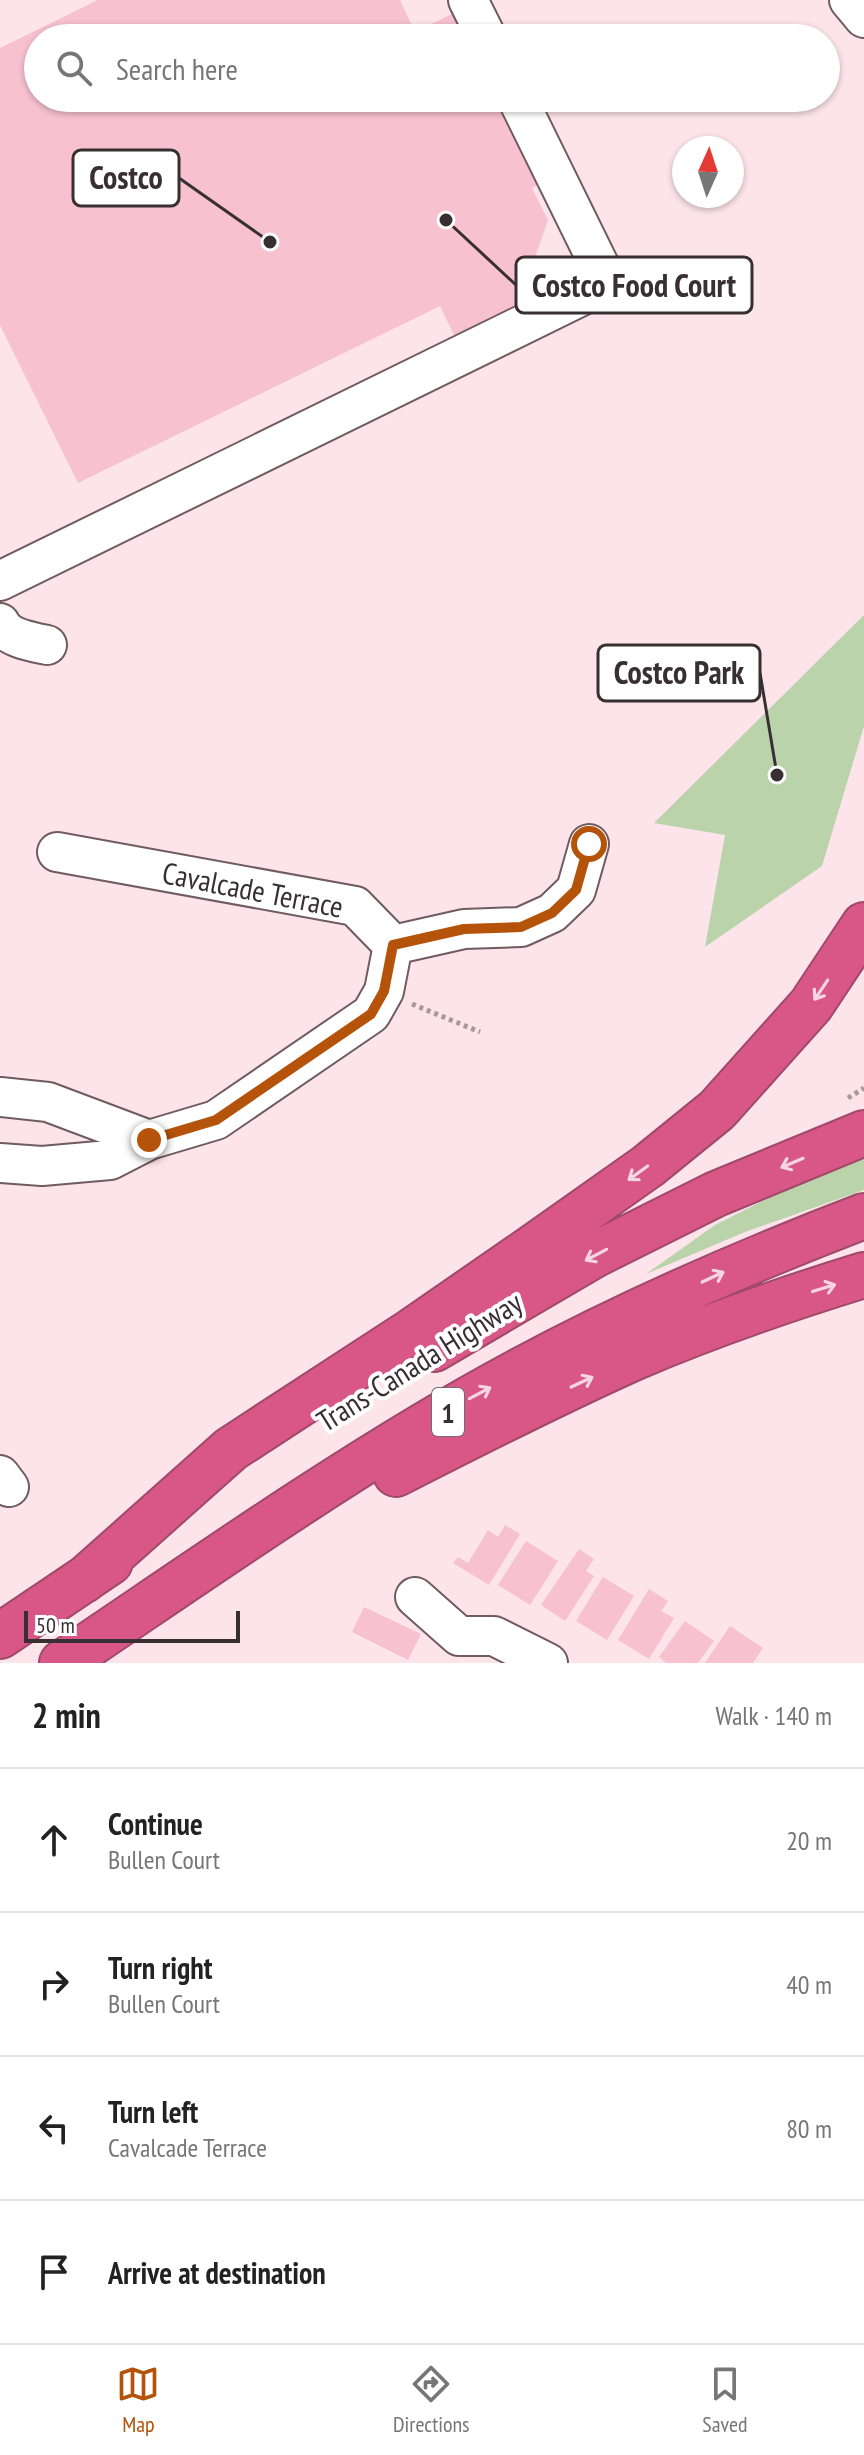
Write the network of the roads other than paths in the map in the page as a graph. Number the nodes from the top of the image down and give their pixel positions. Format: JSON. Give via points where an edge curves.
{"nodes":[{"id":1,"x":468,"y":0,"type":"edge"},
{"id":2,"x":849,"y":0,"type":"edge"},
{"id":3,"x":864,"y":18,"type":"edge"},
{"id":4,"x":480,"y":24,"type":"edge"},
{"id":5,"x":524,"y":112,"type":"edge"},
{"id":6,"x":0,"y":581,"type":"edge"},
{"id":7,"x":0,"y":623,"type":"edge"},
{"id":8,"x":47,"y":645,"type":"dead end"},
{"id":9,"x":589,"y":844,"type":"dead end"},
{"id":10,"x":57,"y":852,"type":"dead end"},
{"id":11,"x":864,"y":925,"type":"edge"},
{"id":12,"x":393,"y":945,"type":"junction"},
{"id":13,"x":0,"y":1097,"type":"edge"},
{"id":14,"x":864,"y":1133,"type":"edge"},
{"id":15,"x":149,"y":1140,"type":"junction"},
{"id":16,"x":0,"y":1163,"type":"edge"},
{"id":17,"x":864,"y":1216,"type":"edge"},
{"id":18,"x":864,"y":1275,"type":"edge"},
{"id":19,"x":84,"y":1580,"type":"junction"},
{"id":20,"x":415,"y":1597,"type":"dead end"},
{"id":21,"x":0,"y":1636,"type":"edge"},
{"id":22,"x":453,"y":1649,"type":"edge"},
{"id":23,"x":62,"y":1663,"type":"edge"},
{"id":24,"x":106,"y":1663,"type":"edge"},
{"id":25,"x":548,"y":1663,"type":"edge"}],
"edges":[{"from":1,"to":4,"type":"street"},
{"from":2,"to":3,"type":"street"},
{"from":5,"to":6,"type":"street","via":[[608,283]]},
{"from":7,"to":8,"type":"street","via":[[27,641]]},
{"from":9,"to":12,"type":"street","via":[[576,890],[552,913],[521,927],[464,929]]},
{"from":10,"to":12,"type":"street","name":"Cavalcade Terrace","via":[[355,906]]},
{"from":11,"to":19,"type":"highway","one_way":true,"via":[[811,1005],[717,1110],[520,1256],[231,1449]]},
{"from":12,"to":15,"type":"street","via":[[384,991],[371,1014],[216,1120]]},
{"from":13,"to":15,"type":"street","via":[[48,1102]]},
{"from":14,"to":19,"type":"highway","name":"Trans-Canada Highway","number":"1","one_way":true,"via":[[716,1194],[594,1255],[445,1342]]},
{"from":15,"to":16,"type":"street","via":[[110,1160],[42,1166]]},
{"from":23,"to":17,"type":"highway","name":"Trans-Canada Highway","number":"1","one_way":true,"via":[[468,1399],[606,1326],[748,1261]]},
{"from":24,"to":18,"type":"highway","one_way":true,"via":[[293,1537],[479,1432],[635,1358]]},
{"from":19,"to":21,"type":"highway","name":"Trans-Canada Highway","number":"1"},
{"from":20,"to":22,"type":"street"},
{"from":22,"to":25,"type":"street","via":[[494,1636]]}]}
